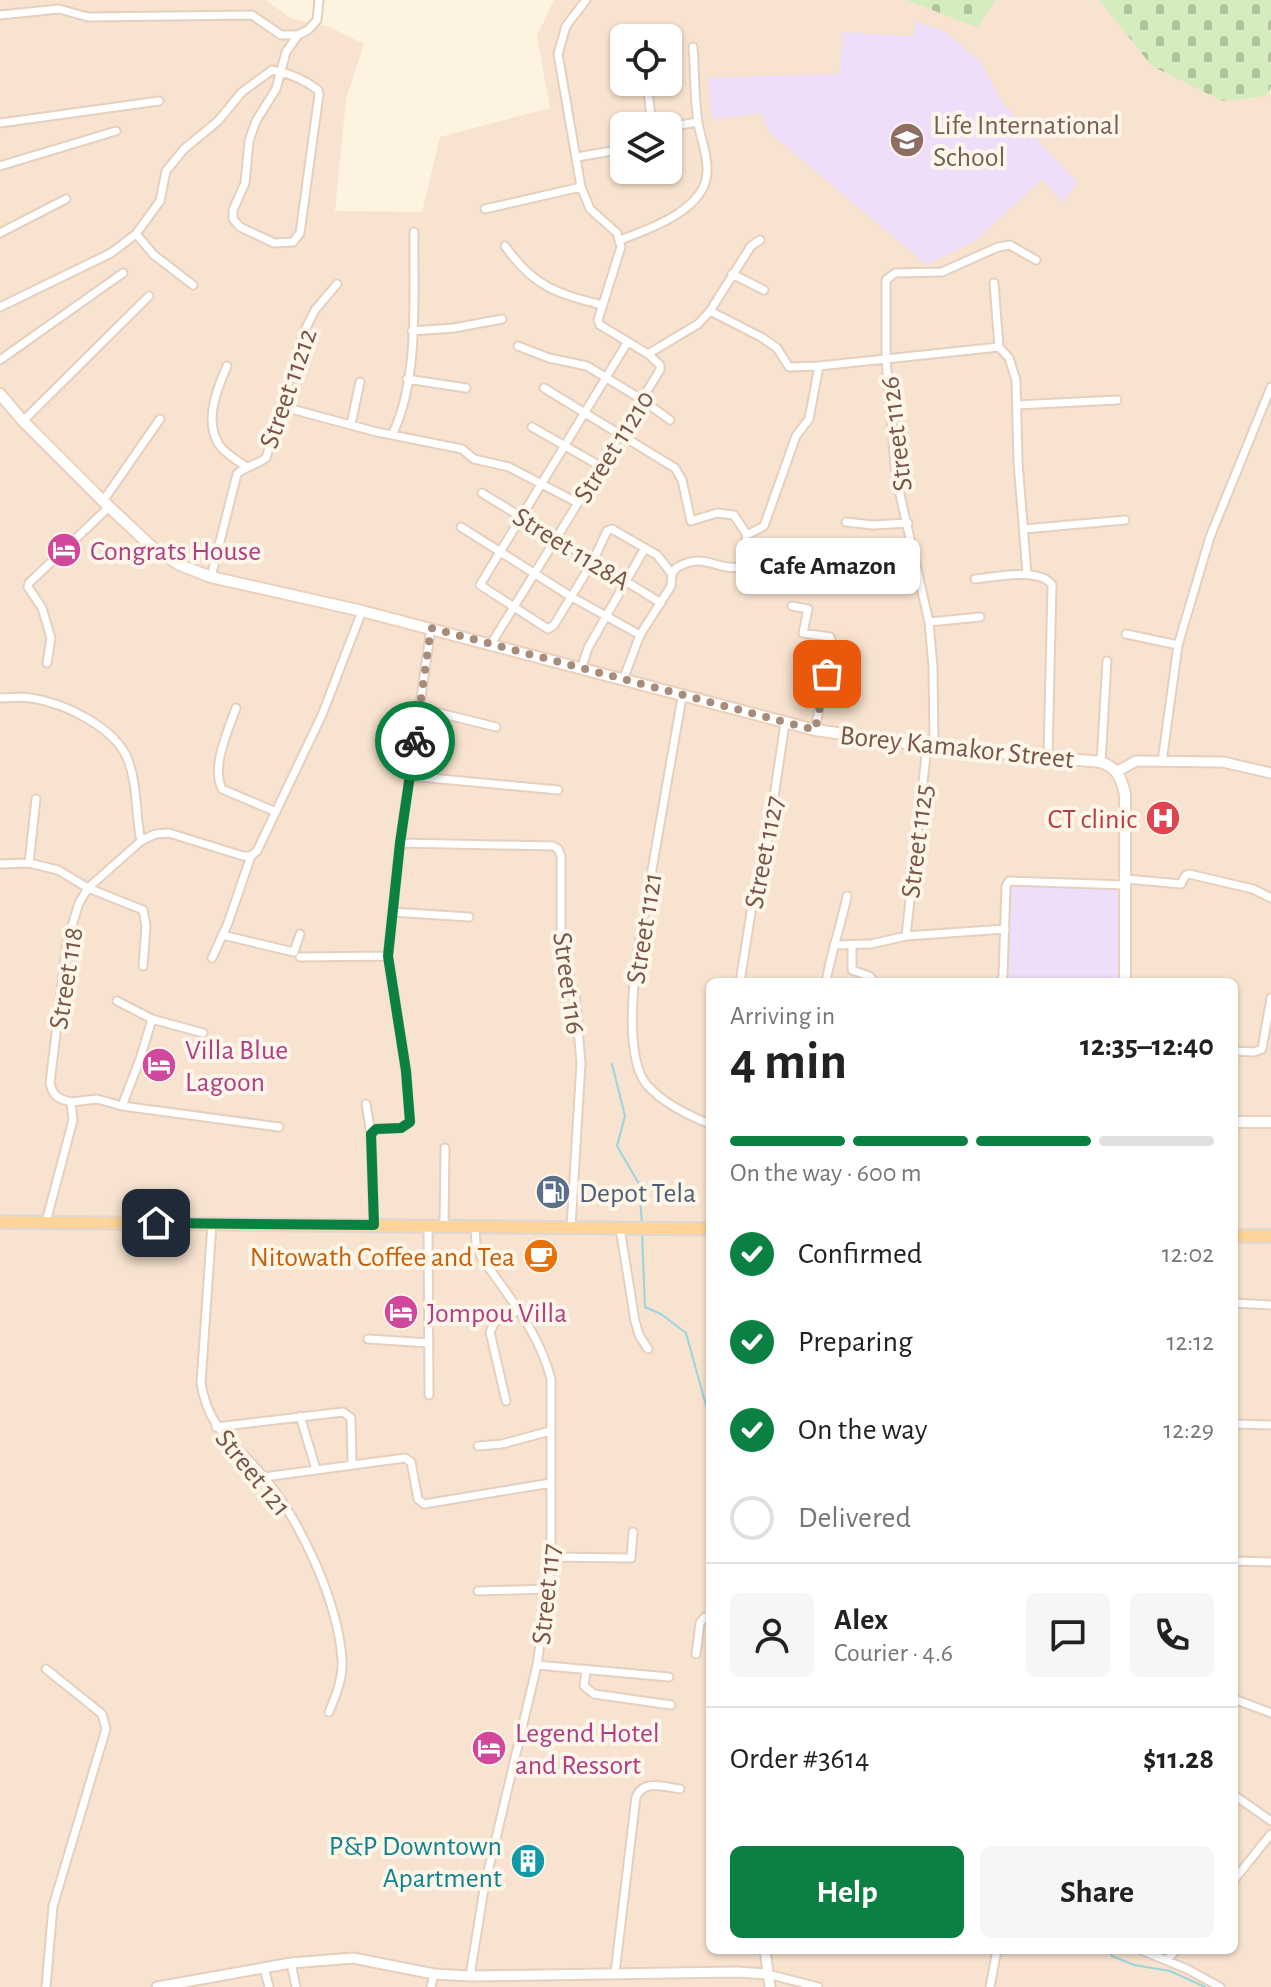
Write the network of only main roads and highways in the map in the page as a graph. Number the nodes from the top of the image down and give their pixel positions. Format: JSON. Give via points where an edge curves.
{"nodes":[{"id":1,"x":0,"y":394,"type":"edge"},
{"id":2,"x":1125,"y":978,"type":"edge"},
{"id":3,"x":1238,"y":1122,"type":"edge"},
{"id":4,"x":1271,"y":1122,"type":"edge"},
{"id":5,"x":0,"y":1222,"type":"edge"},
{"id":6,"x":706,"y":1229,"type":"edge"},
{"id":7,"x":1238,"y":1236,"type":"edge"},
{"id":8,"x":1271,"y":1236,"type":"edge"}],
"edges":[{"from":1,"to":2,"type":"main road","name":"Borey Kamakor Street","via":[[153,548],[211,577],[431,628],[815,730],[1101,762],[1118,771],[1125,794]]},
{"from":3,"to":4,"type":"main road"},
{"from":5,"to":6,"type":"main road"},
{"from":7,"to":8,"type":"main road"}]}
